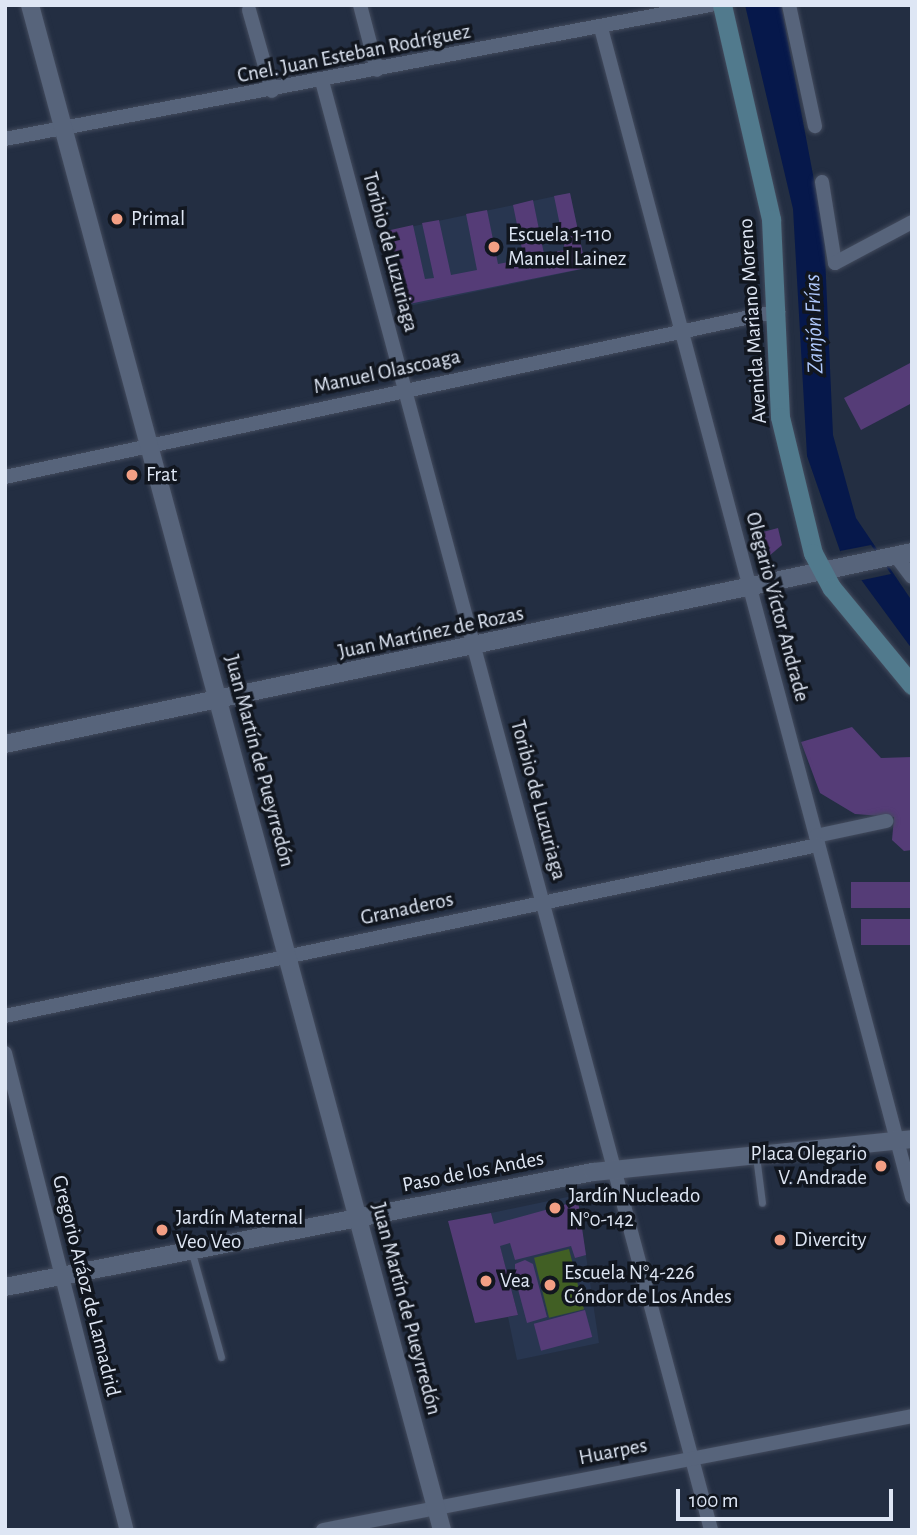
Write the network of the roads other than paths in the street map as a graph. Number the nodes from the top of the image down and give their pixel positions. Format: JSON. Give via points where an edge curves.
{"nodes":[{"id":1,"x":30,"y":5,"type":"edge"},
{"id":2,"x":360,"y":5,"type":"edge"},
{"id":3,"x":710,"y":5,"type":"edge"},
{"id":4,"x":722,"y":5,"type":"edge"},
{"id":5,"x":789,"y":5,"type":"edge"},
{"id":6,"x":249,"y":10,"type":"dead end"},
{"id":7,"x":651,"y":11,"type":"edge"},
{"id":8,"x":601,"y":28,"type":"junction"},
{"id":9,"x":377,"y":70,"type":"junction"},
{"id":10,"x":322,"y":81,"type":"junction"},
{"id":11,"x":272,"y":91,"type":"junction"},
{"id":12,"x":815,"y":126,"type":"dead end"},
{"id":13,"x":64,"y":131,"type":"junction"},
{"id":14,"x":5,"y":139,"type":"edge"},
{"id":15,"x":822,"y":182,"type":"dead end"},
{"id":16,"x":912,"y":222,"type":"edge"},
{"id":17,"x":778,"y":311,"type":"junction"},
{"id":18,"x":682,"y":333,"type":"junction"},
{"id":19,"x":405,"y":389,"type":"junction"},
{"id":20,"x":150,"y":447,"type":"junction"},
{"id":21,"x":5,"y":477,"type":"edge"},
{"id":22,"x":880,"y":560,"type":"edge"},
{"id":23,"x":821,"y":570,"type":"junction"},
{"id":24,"x":912,"y":577,"type":"edge"},
{"id":25,"x":750,"y":587,"type":"junction"},
{"id":26,"x":475,"y":647,"type":"junction"},
{"id":27,"x":912,"y":685,"type":"edge"},
{"id":28,"x":219,"y":701,"type":"junction"},
{"id":29,"x":5,"y":744,"type":"edge"},
{"id":30,"x":886,"y":821,"type":"dead end"},
{"id":31,"x":817,"y":840,"type":"junction"},
{"id":32,"x":544,"y":902,"type":"junction"},
{"id":33,"x":287,"y":955,"type":"junction"},
{"id":34,"x":5,"y":1016,"type":"edge"},
{"id":35,"x":5,"y":1053,"type":"edge"},
{"id":36,"x":904,"y":1139,"type":"edge"},
{"id":37,"x":755,"y":1152,"type":"junction"},
{"id":38,"x":615,"y":1168,"type":"junction"},
{"id":39,"x":912,"y":1197,"type":"edge"},
{"id":40,"x":762,"y":1203,"type":"dead end"},
{"id":41,"x":358,"y":1219,"type":"junction"},
{"id":42,"x":191,"y":1250,"type":"junction"},
{"id":43,"x":62,"y":1275,"type":"junction"},
{"id":44,"x":5,"y":1287,"type":"edge"},
{"id":45,"x":221,"y":1357,"type":"dead end"},
{"id":46,"x":912,"y":1416,"type":"edge"},
{"id":47,"x":692,"y":1458,"type":"junction"},
{"id":48,"x":436,"y":1508,"type":"junction"},
{"id":49,"x":127,"y":1530,"type":"edge"},
{"id":50,"x":323,"y":1530,"type":"edge"},
{"id":51,"x":442,"y":1530,"type":"edge"},
{"id":52,"x":711,"y":1530,"type":"edge"}],
"edges":[{"from":1,"to":13,"type":"street","name":"Juan Martín de Pueyrredón"},
{"from":2,"to":9,"type":"street"},
{"from":3,"to":7,"type":"street","name":"Cnel. Juan Esteban Rodríguez"},
{"from":4,"to":17,"type":"main road","name":"Avenida Mariano Moreno","via":[[771,219]]},
{"from":5,"to":12,"type":"street"},
{"from":6,"to":11,"type":"street"},
{"from":7,"to":8,"type":"street","name":"Cnel. Juan Esteban Rodríguez"},
{"from":8,"to":9,"type":"street","name":"Cnel. Juan Esteban Rodríguez"},
{"from":8,"to":18,"type":"street","name":"Olegario Víctor Andrade"},
{"from":9,"to":10,"type":"street","name":"Cnel. Juan Esteban Rodríguez"},
{"from":10,"to":11,"type":"street","name":"Cnel. Juan Esteban Rodríguez"},
{"from":10,"to":19,"type":"street","name":"Toribio de Luzuriaga"},
{"from":11,"to":13,"type":"street","name":"Cnel. Juan Esteban Rodríguez"},
{"from":13,"to":14,"type":"street","name":"Cnel. Juan Esteban Rodríguez"},
{"from":13,"to":20,"type":"street","name":"Juan Martín de Pueyrredón"},
{"from":15,"to":16,"type":"street","via":[[835,263]]},
{"from":17,"to":18,"type":"street","name":"Manuel Olascoaga"},
{"from":17,"to":23,"type":"main road","name":"Avenida Mariano Moreno","via":[[780,417]]},
{"from":18,"to":19,"type":"street","name":"Manuel Olascoaga"},
{"from":18,"to":25,"type":"street","name":"Olegario Víctor Andrade"},
{"from":19,"to":20,"type":"street","name":"Manuel Olascoaga"},
{"from":19,"to":26,"type":"street","name":"Toribio de Luzuriaga"},
{"from":20,"to":21,"type":"street","name":"Manuel Olascoaga"},
{"from":20,"to":28,"type":"street","name":"Juan Martín de Pueyrredón"},
{"from":22,"to":23,"type":"street","name":"Juan Martínez de Rozas"},
{"from":22,"to":24,"type":"street"},
{"from":23,"to":25,"type":"street","name":"Juan Martínez de Rozas"},
{"from":23,"to":27,"type":"main road","name":"Avenida Mariano Moreno"},
{"from":25,"to":26,"type":"street","name":"Juan Martínez de Rozas"},
{"from":25,"to":31,"type":"street","name":"Olegario Víctor Andrade"},
{"from":26,"to":28,"type":"street","name":"Juan Martínez de Rozas"},
{"from":26,"to":32,"type":"street","name":"Toribio de Luzuriaga"},
{"from":28,"to":29,"type":"street","name":"Juan Martínez de Rozas"},
{"from":28,"to":33,"type":"street","name":"Juan Martín de Pueyrredón"},
{"from":30,"to":31,"type":"street","name":"Granaderos"},
{"from":31,"to":32,"type":"street","name":"Granaderos"},
{"from":31,"to":36,"type":"street","name":"Olegario Víctor Andrade"},
{"from":32,"to":33,"type":"street","name":"Granaderos"},
{"from":32,"to":38,"type":"street","name":"Toribio de Luzuriaga"},
{"from":33,"to":34,"type":"street","name":"Granaderos"},
{"from":33,"to":41,"type":"street","name":"Juan Martín de Pueyrredón"},
{"from":35,"to":43,"type":"street","name":"Gregorio Aráoz de Lamadrid"},
{"from":36,"to":37,"type":"street","name":"Paso de los Andes"},
{"from":36,"to":39,"type":"street","name":"Olegario Víctor Andrade"},
{"from":37,"to":38,"type":"street","name":"Paso de los Andes"},
{"from":37,"to":40,"type":"lane"},
{"from":38,"to":41,"type":"street","name":"Paso de los Andes"},
{"from":38,"to":47,"type":"street","name":"Toribio de Luzuriaga"},
{"from":41,"to":42,"type":"street","name":"Paso de los Andes"},
{"from":41,"to":48,"type":"street","name":"Juan Martín de Pueyrredón"},
{"from":42,"to":43,"type":"street","name":"Paso de los Andes"},
{"from":42,"to":45,"type":"lane"},
{"from":43,"to":44,"type":"street","name":"Paso de los Andes"},
{"from":43,"to":49,"type":"street","name":"Gregorio Aráoz de Lamadrid"},
{"from":46,"to":47,"type":"street","name":"Huarpes"},
{"from":47,"to":48,"type":"street","name":"Huarpes"},
{"from":47,"to":52,"type":"street","name":"Toribio de Luzuriaga"},
{"from":48,"to":50,"type":"street","name":"Huarpes"},
{"from":48,"to":51,"type":"street","name":"Juan Martín de Pueyrredón"}]}
